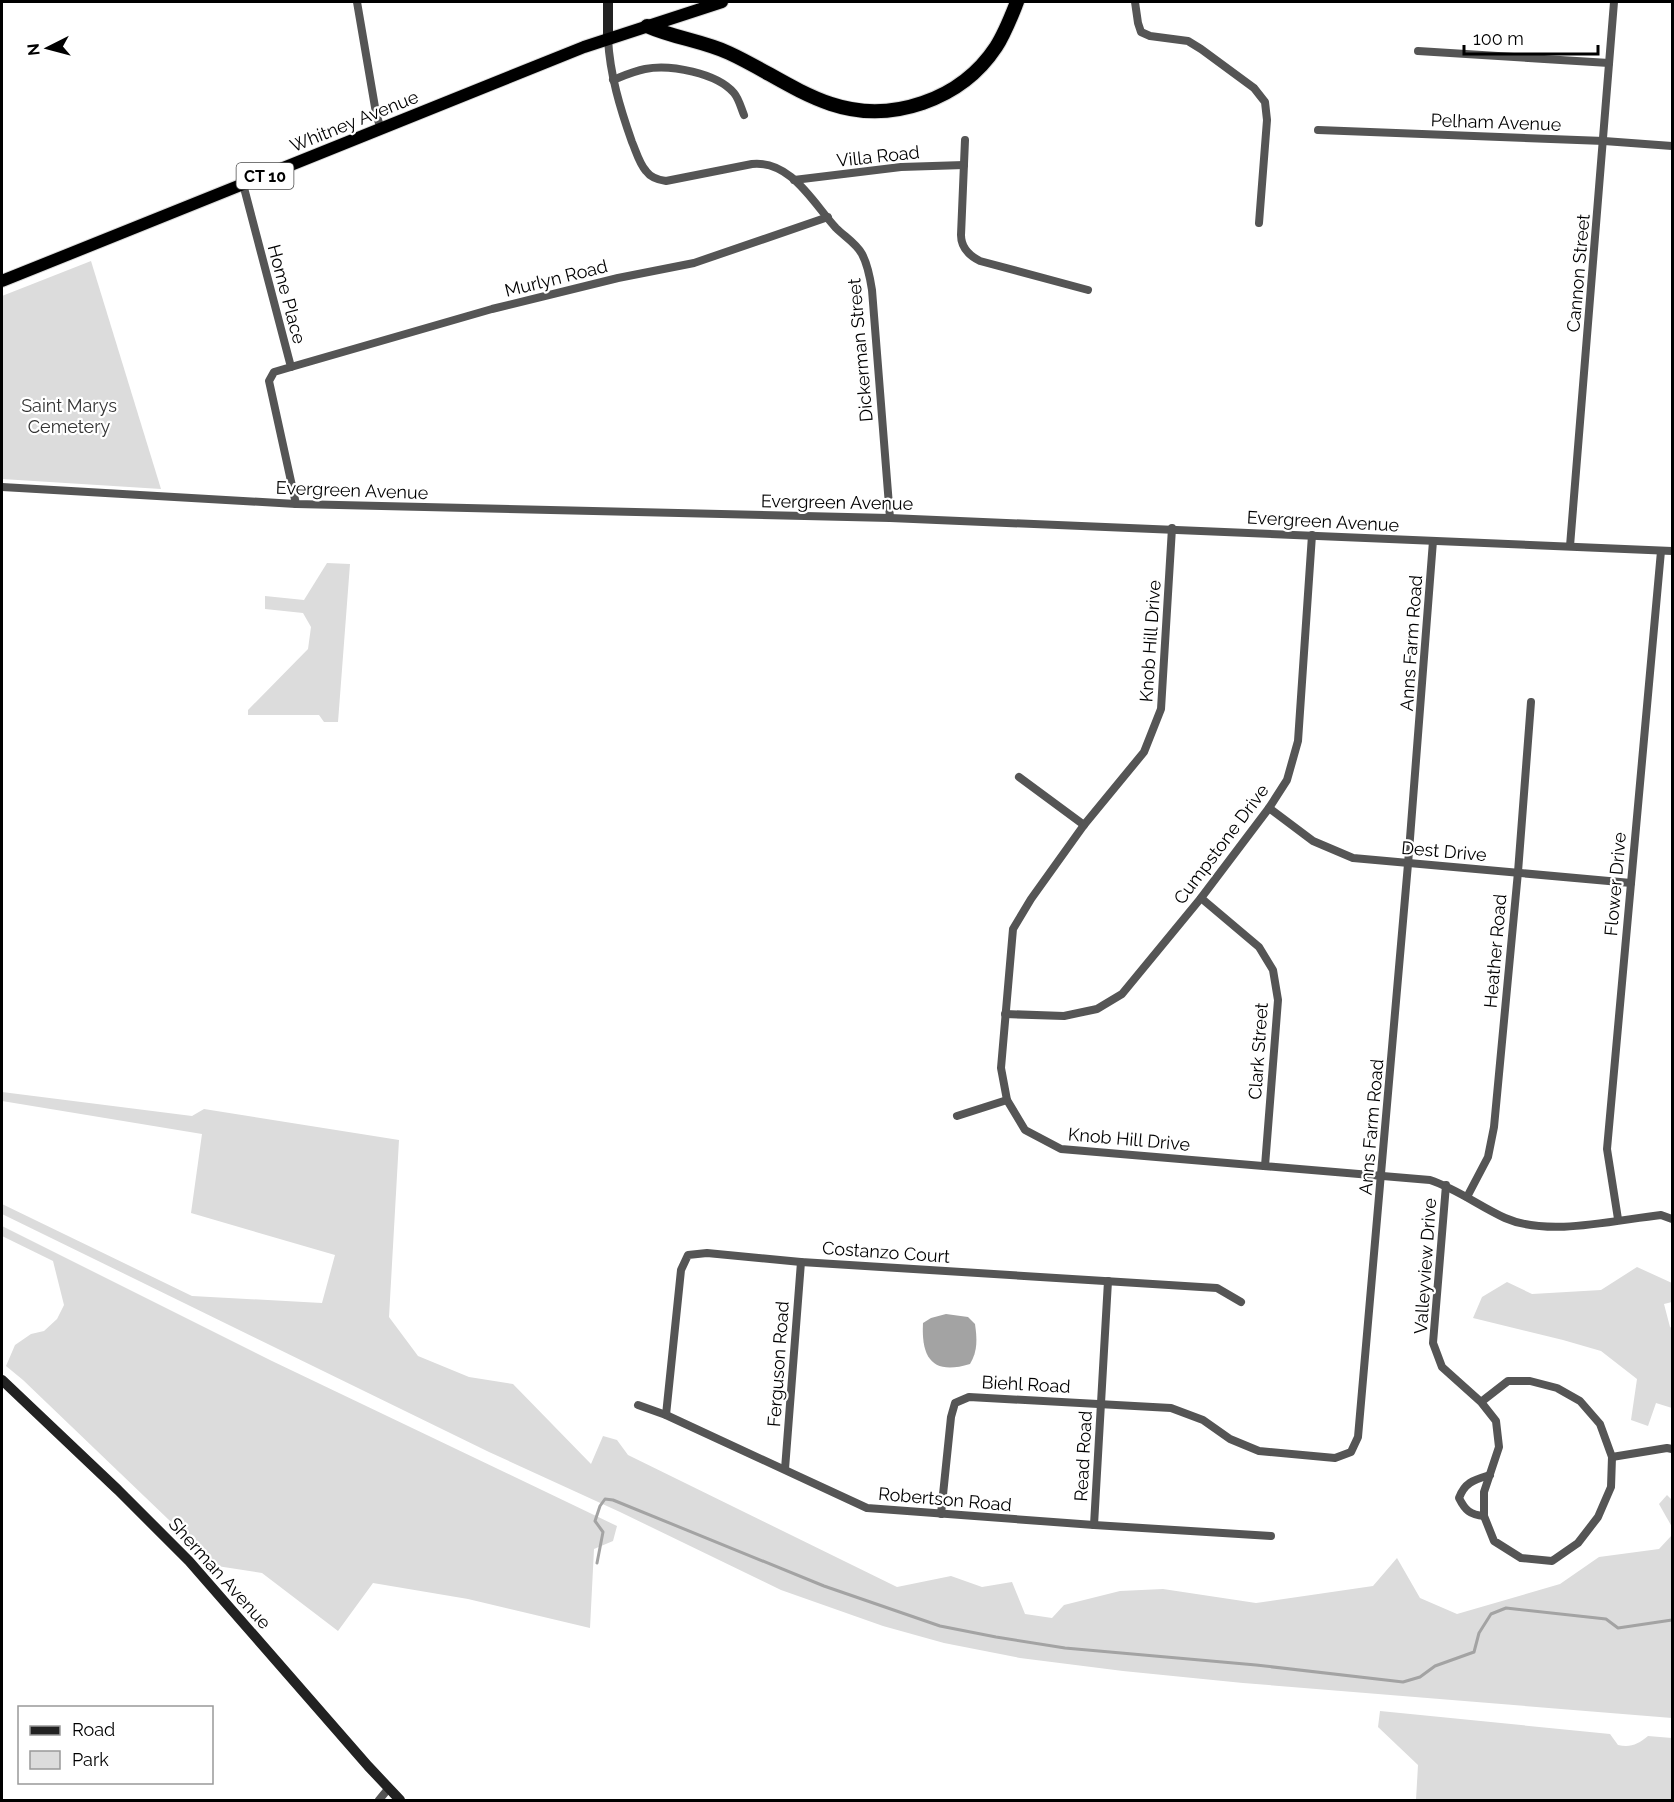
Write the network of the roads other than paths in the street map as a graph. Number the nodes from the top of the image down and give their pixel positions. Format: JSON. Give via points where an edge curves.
{"nodes":[{"id":1,"x":357,"y":2,"type":"edge"},
{"id":2,"x":608,"y":2,"type":"edge"},
{"id":3,"x":722,"y":2,"type":"edge"},
{"id":4,"x":1017,"y":2,"type":"edge"},
{"id":5,"x":1135,"y":2,"type":"edge"},
{"id":6,"x":1614,"y":2,"type":"edge"},
{"id":7,"x":647,"y":26,"type":"junction"},
{"id":8,"x":608,"y":39,"type":"junction"},
{"id":9,"x":1418,"y":51,"type":"dead end"},
{"id":10,"x":1609,"y":63,"type":"junction"},
{"id":11,"x":613,"y":80,"type":"junction"},
{"id":12,"x":744,"y":115,"type":"dead end"},
{"id":13,"x":381,"y":130,"type":"junction"},
{"id":14,"x":1318,"y":130,"type":"dead end"},
{"id":15,"x":965,"y":140,"type":"dead end"},
{"id":16,"x":1604,"y":141,"type":"junction"},
{"id":17,"x":1672,"y":146,"type":"edge"},
{"id":18,"x":964,"y":165,"type":"junction"},
{"id":19,"x":794,"y":180,"type":"junction"},
{"id":20,"x":243,"y":184,"type":"junction"},
{"id":21,"x":828,"y":218,"type":"junction"},
{"id":22,"x":1259,"y":224,"type":"dead end"},
{"id":23,"x":2,"y":281,"type":"edge"},
{"id":24,"x":1088,"y":290,"type":"dead end"},
{"id":25,"x":291,"y":367,"type":"junction"},
{"id":26,"x":2,"y":488,"type":"edge"},
{"id":27,"x":296,"y":504,"type":"junction"},
{"id":28,"x":890,"y":518,"type":"junction"},
{"id":29,"x":1172,"y":528,"type":"junction"},
{"id":30,"x":1312,"y":535,"type":"junction"},
{"id":31,"x":1433,"y":541,"type":"junction"},
{"id":32,"x":1570,"y":546,"type":"junction"},
{"id":33,"x":1660,"y":550,"type":"junction"},
{"id":34,"x":1672,"y":551,"type":"edge"},
{"id":35,"x":1531,"y":702,"type":"dead end"},
{"id":36,"x":1019,"y":777,"type":"dead end"},
{"id":37,"x":1269,"y":808,"type":"junction"},
{"id":38,"x":1084,"y":825,"type":"junction"},
{"id":39,"x":1408,"y":864,"type":"junction"},
{"id":40,"x":1518,"y":872,"type":"junction"},
{"id":41,"x":1630,"y":883,"type":"junction"},
{"id":42,"x":1201,"y":898,"type":"junction"},
{"id":43,"x":1005,"y":1014,"type":"junction"},
{"id":44,"x":1007,"y":1100,"type":"junction"},
{"id":45,"x":957,"y":1116,"type":"dead end"},
{"id":46,"x":1265,"y":1166,"type":"junction"},
{"id":47,"x":1382,"y":1176,"type":"junction"},
{"id":48,"x":1446,"y":1185,"type":"junction"},
{"id":49,"x":1467,"y":1197,"type":"junction"},
{"id":50,"x":1618,"y":1219,"type":"junction"},
{"id":51,"x":1672,"y":1219,"type":"edge"},
{"id":52,"x":801,"y":1262,"type":"junction"},
{"id":53,"x":1108,"y":1281,"type":"junction"},
{"id":54,"x":1241,"y":1302,"type":"dead end"},
{"id":55,"x":2,"y":1380,"type":"edge"},
{"id":56,"x":1481,"y":1402,"type":"junction"},
{"id":57,"x":1101,"y":1403,"type":"junction"},
{"id":58,"x":638,"y":1405,"type":"dead end"},
{"id":59,"x":666,"y":1415,"type":"junction"},
{"id":60,"x":1672,"y":1449,"type":"edge"},
{"id":61,"x":1612,"y":1457,"type":"junction"},
{"id":62,"x":785,"y":1469,"type":"junction"},
{"id":63,"x":1490,"y":1475,"type":"junction"},
{"id":64,"x":941,"y":1514,"type":"junction"},
{"id":65,"x":1484,"y":1516,"type":"junction"},
{"id":66,"x":1094,"y":1525,"type":"junction"},
{"id":67,"x":1271,"y":1536,"type":"dead end"},
{"id":68,"x":388,"y":1789,"type":"junction"},
{"id":69,"x":379,"y":1800,"type":"edge"},
{"id":70,"x":400,"y":1800,"type":"edge"}],
"edges":[{"from":1,"to":13,"type":"street"},
{"from":2,"to":8,"type":"main road"},
{"from":3,"to":7,"type":"highway","name":"Whitney Avenue","number":"CT 10"},
{"from":4,"to":7,"type":"highway","via":[[996,47],[967,79],[928,101],[884,110],[853,110],[829,104],[719,49]]},
{"from":5,"to":22,"type":"street","via":[[1141,32],[1188,42],[1201,49],[1254,88],[1265,102]]},
{"from":6,"to":10,"type":"street","name":"Cannon Street"},
{"from":7,"to":8,"type":"highway","name":"Whitney Avenue","number":"CT 10"},
{"from":8,"to":11,"type":"street","name":"Dickerman Street"},
{"from":8,"to":13,"type":"highway","name":"Whitney Avenue","number":"CT 10"},
{"from":9,"to":10,"type":"street"},
{"from":10,"to":16,"type":"street","name":"Cannon Street"},
{"from":11,"to":12,"type":"street","via":[[652,68],[697,73],[731,90]]},
{"from":11,"to":19,"type":"street","name":"Dickerman Street","via":[[641,164],[653,178],[671,180],[761,163],[777,167]]},
{"from":13,"to":20,"type":"highway","name":"Whitney Avenue","number":"CT 10"},
{"from":14,"to":16,"type":"street","name":"Pelham Avenue"},
{"from":15,"to":18,"type":"street"},
{"from":16,"to":17,"type":"street","name":"Pelham Avenue"},
{"from":16,"to":32,"type":"street","name":"Cannon Street"},
{"from":18,"to":19,"type":"street","name":"Villa Road","via":[[901,167]]},
{"from":18,"to":24,"type":"street","via":[[961,240],[967,252],[980,261]]},
{"from":19,"to":21,"type":"street","name":"Dickerman Street"},
{"from":20,"to":23,"type":"highway","name":"Whitney Avenue","number":"CT 10"},
{"from":20,"to":25,"type":"street","name":"Home Place"},
{"from":21,"to":25,"type":"street","name":"Murlyn Road","via":[[694,263],[492,309]]},
{"from":21,"to":28,"type":"street","name":"Dickerman Street","via":[[859,249],[869,272]]},
{"from":25,"to":27,"type":"street","name":"Home Place","via":[[274,372],[269,381]]},
{"from":26,"to":27,"type":"street","name":"Evergreen Avenue"},
{"from":27,"to":28,"type":"street","name":"Evergreen Avenue"},
{"from":28,"to":29,"type":"street","name":"Evergreen Avenue"},
{"from":29,"to":30,"type":"street","name":"Evergreen Avenue"},
{"from":29,"to":38,"type":"street","name":"Knob Hill Drive","via":[[1161,710],[1144,752]]},
{"from":30,"to":31,"type":"street","name":"Evergreen Avenue"},
{"from":30,"to":37,"type":"street","name":"Cumpstone Drive","via":[[1298,741],[1287,780]]},
{"from":31,"to":32,"type":"street","name":"Evergreen Avenue"},
{"from":31,"to":39,"type":"street","name":"Anns Farm Road"},
{"from":32,"to":33,"type":"street","name":"Evergreen Avenue"},
{"from":33,"to":34,"type":"street","name":"Evergreen Avenue"},
{"from":33,"to":41,"type":"street","name":"Flower Drive"},
{"from":35,"to":40,"type":"street","name":"Heather Road"},
{"from":36,"to":38,"type":"street"},
{"from":37,"to":39,"type":"street","name":"Dest Drive","via":[[1313,842],[1353,858]]},
{"from":37,"to":42,"type":"street","name":"Cumpstone Drive"},
{"from":38,"to":43,"type":"street","name":"Knob Hill Drive","via":[[1013,929]]},
{"from":39,"to":40,"type":"street","name":"Dest Drive"},
{"from":39,"to":47,"type":"street","name":"Anns Farm Road"},
{"from":40,"to":41,"type":"street","name":"Dest Drive"},
{"from":40,"to":49,"type":"street","name":"Heather Road","via":[[1494,1127],[1488,1157]]},
{"from":41,"to":50,"type":"street","name":"Flower Drive","via":[[1607,1149]]},
{"from":42,"to":43,"type":"street","name":"Cumpstone Drive","via":[[1122,994],[1097,1009],[1064,1016]]},
{"from":42,"to":46,"type":"street","name":"Clark Street","via":[[1259,946],[1273,970],[1278,1000]]},
{"from":43,"to":44,"type":"street","name":"Knob Hill Drive","via":[[1002,1068]]},
{"from":44,"to":45,"type":"street"},
{"from":44,"to":46,"type":"street","name":"Knob Hill Drive","via":[[1025,1130],[1061,1149]]},
{"from":46,"to":47,"type":"street","name":"Knob Hill Drive"},
{"from":47,"to":48,"type":"street","name":"Knob Hill Drive"},
{"from":47,"to":57,"type":"street","name":"Anns Farm Road","via":[[1358,1437],[1351,1452],[1335,1458],[1259,1451],[1230,1439],[1203,1420],[1171,1408]]},
{"from":48,"to":49,"type":"street","name":"Knob Hill Drive"},
{"from":48,"to":56,"type":"street","name":"Valleyview Drive","via":[[1434,1343],[1442,1367]]},
{"from":49,"to":50,"type":"street","name":"Knob Hill Drive","via":[[1507,1219],[1543,1227]]},
{"from":50,"to":51,"type":"street","name":"Knob Hill Drive","via":[[1661,1215]]},
{"from":52,"to":53,"type":"street","name":"Costanzo Court"},
{"from":52,"to":59,"type":"street","name":"Costanzo Court","via":[[707,1253],[688,1255],[681,1270]]},
{"from":52,"to":62,"type":"street","name":"Ferguson Road"},
{"from":53,"to":54,"type":"street","name":"Costanzo Court","via":[[1217,1288]]},
{"from":53,"to":57,"type":"street","name":"Read Road"},
{"from":55,"to":68,"type":"main road","name":"Sherman Avenue","via":[[189,1561]]},
{"from":56,"to":61,"type":"street","via":[[1508,1382],[1530,1380],[1557,1388],[1580,1401],[1600,1424]]},
{"from":56,"to":63,"type":"street","name":"Valleyview Drive","via":[[1496,1420],[1499,1447]]},
{"from":57,"to":64,"type":"street","name":"Biehl Road","via":[[969,1397],[955,1402]]},
{"from":57,"to":66,"type":"street","name":"Read Road"},
{"from":58,"to":59,"type":"street","name":"Robertson Road"},
{"from":59,"to":62,"type":"street","name":"Robertson Road"},
{"from":60,"to":61,"type":"street"},
{"from":61,"to":65,"type":"street","via":[[1611,1487],[1598,1517],[1578,1543],[1552,1561],[1521,1558],[1494,1541]]},
{"from":62,"to":64,"type":"street","name":"Robertson Road","via":[[867,1508]]},
{"from":63,"to":65,"type":"street","name":"Valleyview Drive"},
{"from":63,"to":65,"type":"street","via":[[1462,1488],[1459,1498],[1473,1515]]},
{"from":64,"to":66,"type":"street","name":"Robertson Road"},
{"from":66,"to":67,"type":"street","name":"Robertson Road"},
{"from":68,"to":69,"type":"street"},
{"from":68,"to":70,"type":"main road","name":"Sherman Avenue"}]}
